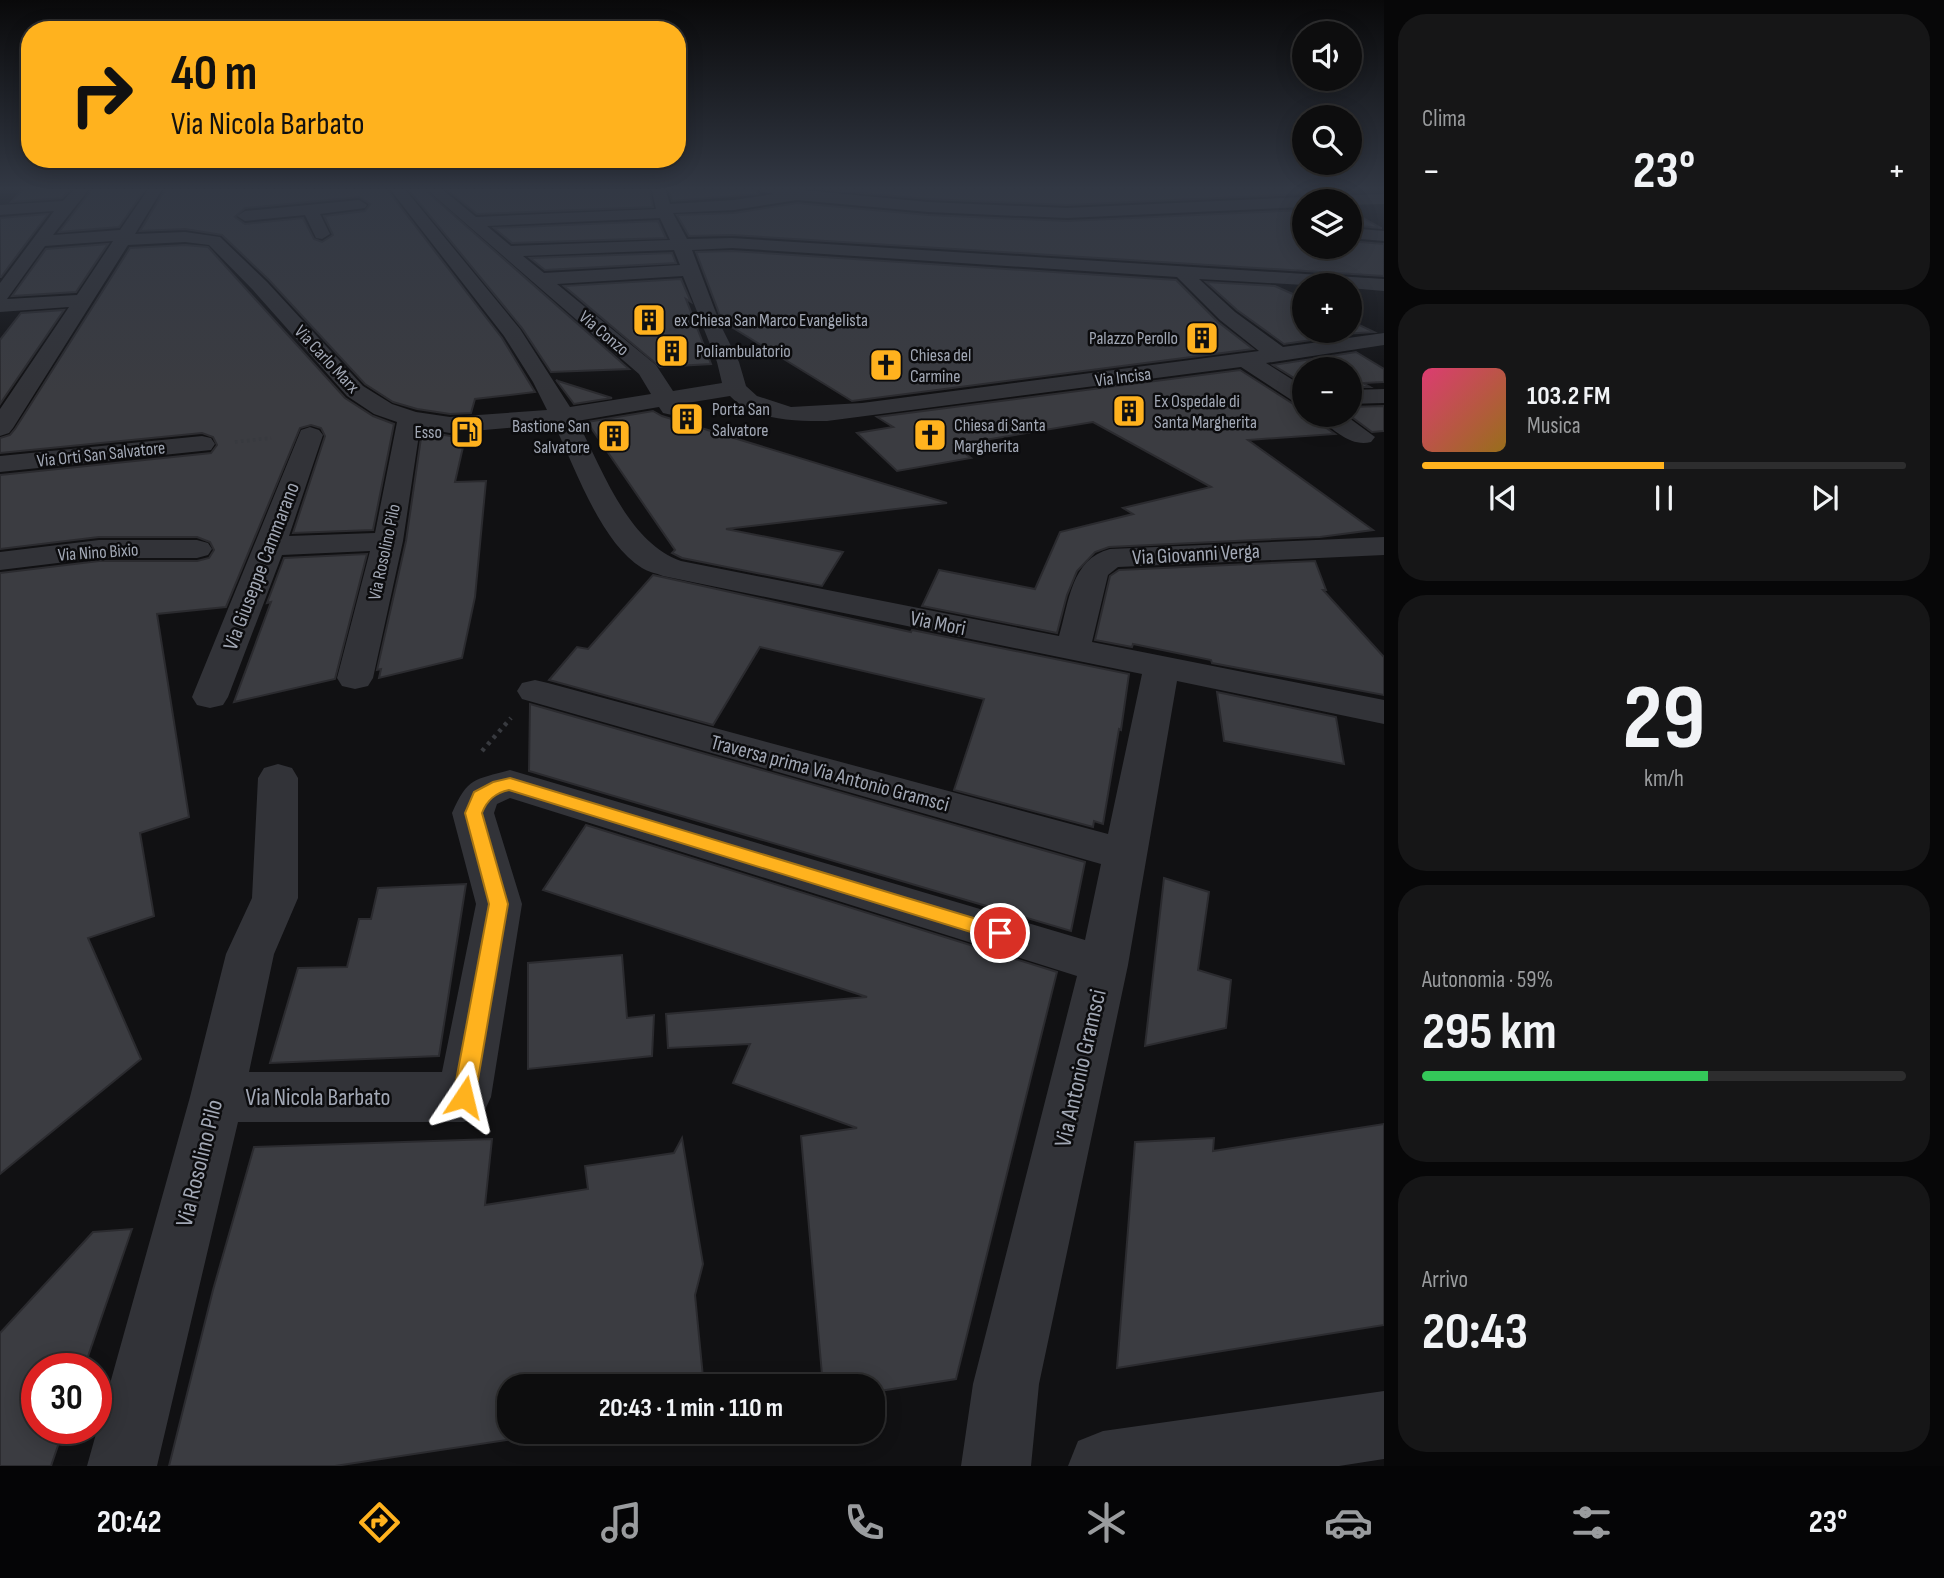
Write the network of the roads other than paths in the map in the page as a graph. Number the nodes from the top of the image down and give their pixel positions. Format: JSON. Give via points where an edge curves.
{"nodes":[{"id":1,"x":31,"y":256,"type":"edge"},
{"id":2,"x":113,"y":256,"type":"edge"},
{"id":3,"x":231,"y":256,"type":"edge"},
{"id":4,"x":452,"y":256,"type":"edge"},
{"id":5,"x":513,"y":256,"type":"edge"},
{"id":6,"x":685,"y":256,"type":"edge"},
{"id":7,"x":933,"y":256,"type":"edge"},
{"id":8,"x":1037,"y":256,"type":"edge"},
{"id":9,"x":1032,"y":263,"type":"junction"},
{"id":10,"x":690,"y":271,"type":"junction"},
{"id":11,"x":1182,"y":272,"type":"junction"},
{"id":12,"x":541,"y":279,"type":"junction"},
{"id":13,"x":1384,"y":285,"type":"edge"},
{"id":14,"x":0,"y":296,"type":"edge"},
{"id":15,"x":85,"y":300,"type":"junction"},
{"id":16,"x":0,"y":306,"type":"edge"},
{"id":17,"x":1384,"y":339,"type":"edge"},
{"id":18,"x":1278,"y":354,"type":"junction"},
{"id":19,"x":1245,"y":360,"type":"junction"},
{"id":20,"x":1292,"y":390,"type":"edge"},
{"id":21,"x":741,"y":395,"type":"junction"},
{"id":22,"x":1384,"y":396,"type":"edge"},
{"id":23,"x":1362,"y":397,"type":"edge"},
{"id":24,"x":669,"y":403,"type":"junction"},
{"id":25,"x":564,"y":420,"type":"junction"},
{"id":26,"x":410,"y":422,"type":"junction"},
{"id":27,"x":1347,"y":427,"type":"edge"},
{"id":28,"x":0,"y":428,"type":"edge"},
{"id":29,"x":310,"y":435,"type":"dead end"},
{"id":30,"x":1362,"y":437,"type":"dead end"},
{"id":31,"x":202,"y":444,"type":"dead end"},
{"id":32,"x":0,"y":464,"type":"edge"},
{"id":33,"x":388,"y":541,"type":"junction"},
{"id":34,"x":270,"y":546,"type":"junction"},
{"id":35,"x":1384,"y":546,"type":"edge"},
{"id":36,"x":197,"y":549,"type":"dead end"},
{"id":37,"x":0,"y":561,"type":"edge"},
{"id":38,"x":1073,"y":650,"type":"junction"},
{"id":39,"x":1161,"y":669,"type":"junction"},
{"id":40,"x":355,"y":678,"type":"dead end"},
{"id":41,"x":535,"y":691,"type":"road end"},
{"id":42,"x":210,"y":696,"type":"dead end"},
{"id":43,"x":1384,"y":712,"type":"edge"},
{"id":44,"x":278,"y":778,"type":"dead end"},
{"id":45,"x":1126,"y":855,"type":"junction"},
{"id":46,"x":1104,"y":965,"type":"junction"},
{"id":47,"x":217,"y":1097,"type":"junction"},
{"id":48,"x":1384,"y":1425,"type":"edge"},
{"id":49,"x":122,"y":1466,"type":"edge"},
{"id":50,"x":996,"y":1466,"type":"edge"},
{"id":51,"x":1103,"y":1466,"type":"edge"}],
"edges":[{"from":1,"to":14,"type":"street"},
{"from":2,"to":15,"type":"street"},
{"from":3,"to":26,"type":"street","name":"Via Carlo Marx","via":[[355,391]]},
{"from":4,"to":25,"type":"street","name":"Via Mori","via":[[513,333]]},
{"from":5,"to":12,"type":"street","name":"Via Conzo"},
{"from":6,"to":10,"type":"street"},
{"from":7,"to":9,"type":"street"},
{"from":8,"to":9,"type":"street"},
{"from":9,"to":11,"type":"street"},
{"from":10,"to":12,"type":"street"},
{"from":10,"to":21,"type":"street"},
{"from":11,"to":13,"type":"street"},
{"from":11,"to":18,"type":"street","via":[[1244,331]]},
{"from":12,"to":24,"type":"street","name":"Via Conzo","via":[[648,370]]},
{"from":15,"to":16,"type":"street"},
{"from":15,"to":28,"type":"street"},
{"from":17,"to":18,"type":"street","name":"Via Incisa"},
{"from":18,"to":19,"type":"street","name":"Via Incisa"},
{"from":19,"to":20,"type":"street"},
{"from":19,"to":21,"type":"street","name":"Via Incisa","via":[[827,414],[789,414]]},
{"from":21,"to":24,"type":"street","name":"Via Carlo Marx"},
{"from":22,"to":23,"type":"street"},
{"from":24,"to":25,"type":"street","name":"Via Carlo Marx"},
{"from":25,"to":26,"type":"street","name":"Via Carlo Marx","via":[[488,430]]},
{"from":25,"to":38,"type":"street","name":"Via Mori","via":[[619,527],[654,562]]},
{"from":26,"to":33,"type":"street","name":"Via Rosolino Pilo"},
{"from":27,"to":30,"type":"street"},
{"from":29,"to":34,"type":"street","name":"Via Giuseppe Cammarano"},
{"from":31,"to":32,"type":"street","name":"Via Orti San Salvatore"},
{"from":33,"to":34,"type":"street"},
{"from":33,"to":40,"type":"street","name":"Via Rosolino Pilo"},
{"from":34,"to":42,"type":"street","name":"Via Giuseppe Cammarano"},
{"from":35,"to":38,"type":"street","name":"Via Giovanni Verga","via":[[1110,558],[1093,571]]},
{"from":36,"to":37,"type":"street","name":"Via Nino Bixio","via":[[99,549]]},
{"from":38,"to":39,"type":"street","name":"Via Mori"},
{"from":39,"to":43,"type":"street","name":"Via Mori"},
{"from":39,"to":45,"type":"street","name":"Via Antonio Gramsci"},
{"from":41,"to":45,"type":"street","name":"Traversa prima Via Antonio Gramsci"},
{"from":44,"to":47,"type":"street","name":"Via Rosolino Pilo","via":[[275,898],[250,954]]},
{"from":45,"to":46,"type":"street","name":"Via Antonio Gramsci"},
{"from":46,"to":47,"type":"street","name":"Via Nicola Barbato","via":[[510,784],[480,796],[473,813],[499,904],[464,1097]]},
{"from":46,"to":50,"type":"street","name":"Via Antonio Gramsci","via":[[1006,1384]]},
{"from":47,"to":49,"type":"street","name":"Via Rosolino Pilo"},
{"from":48,"to":51,"type":"street"}]}
